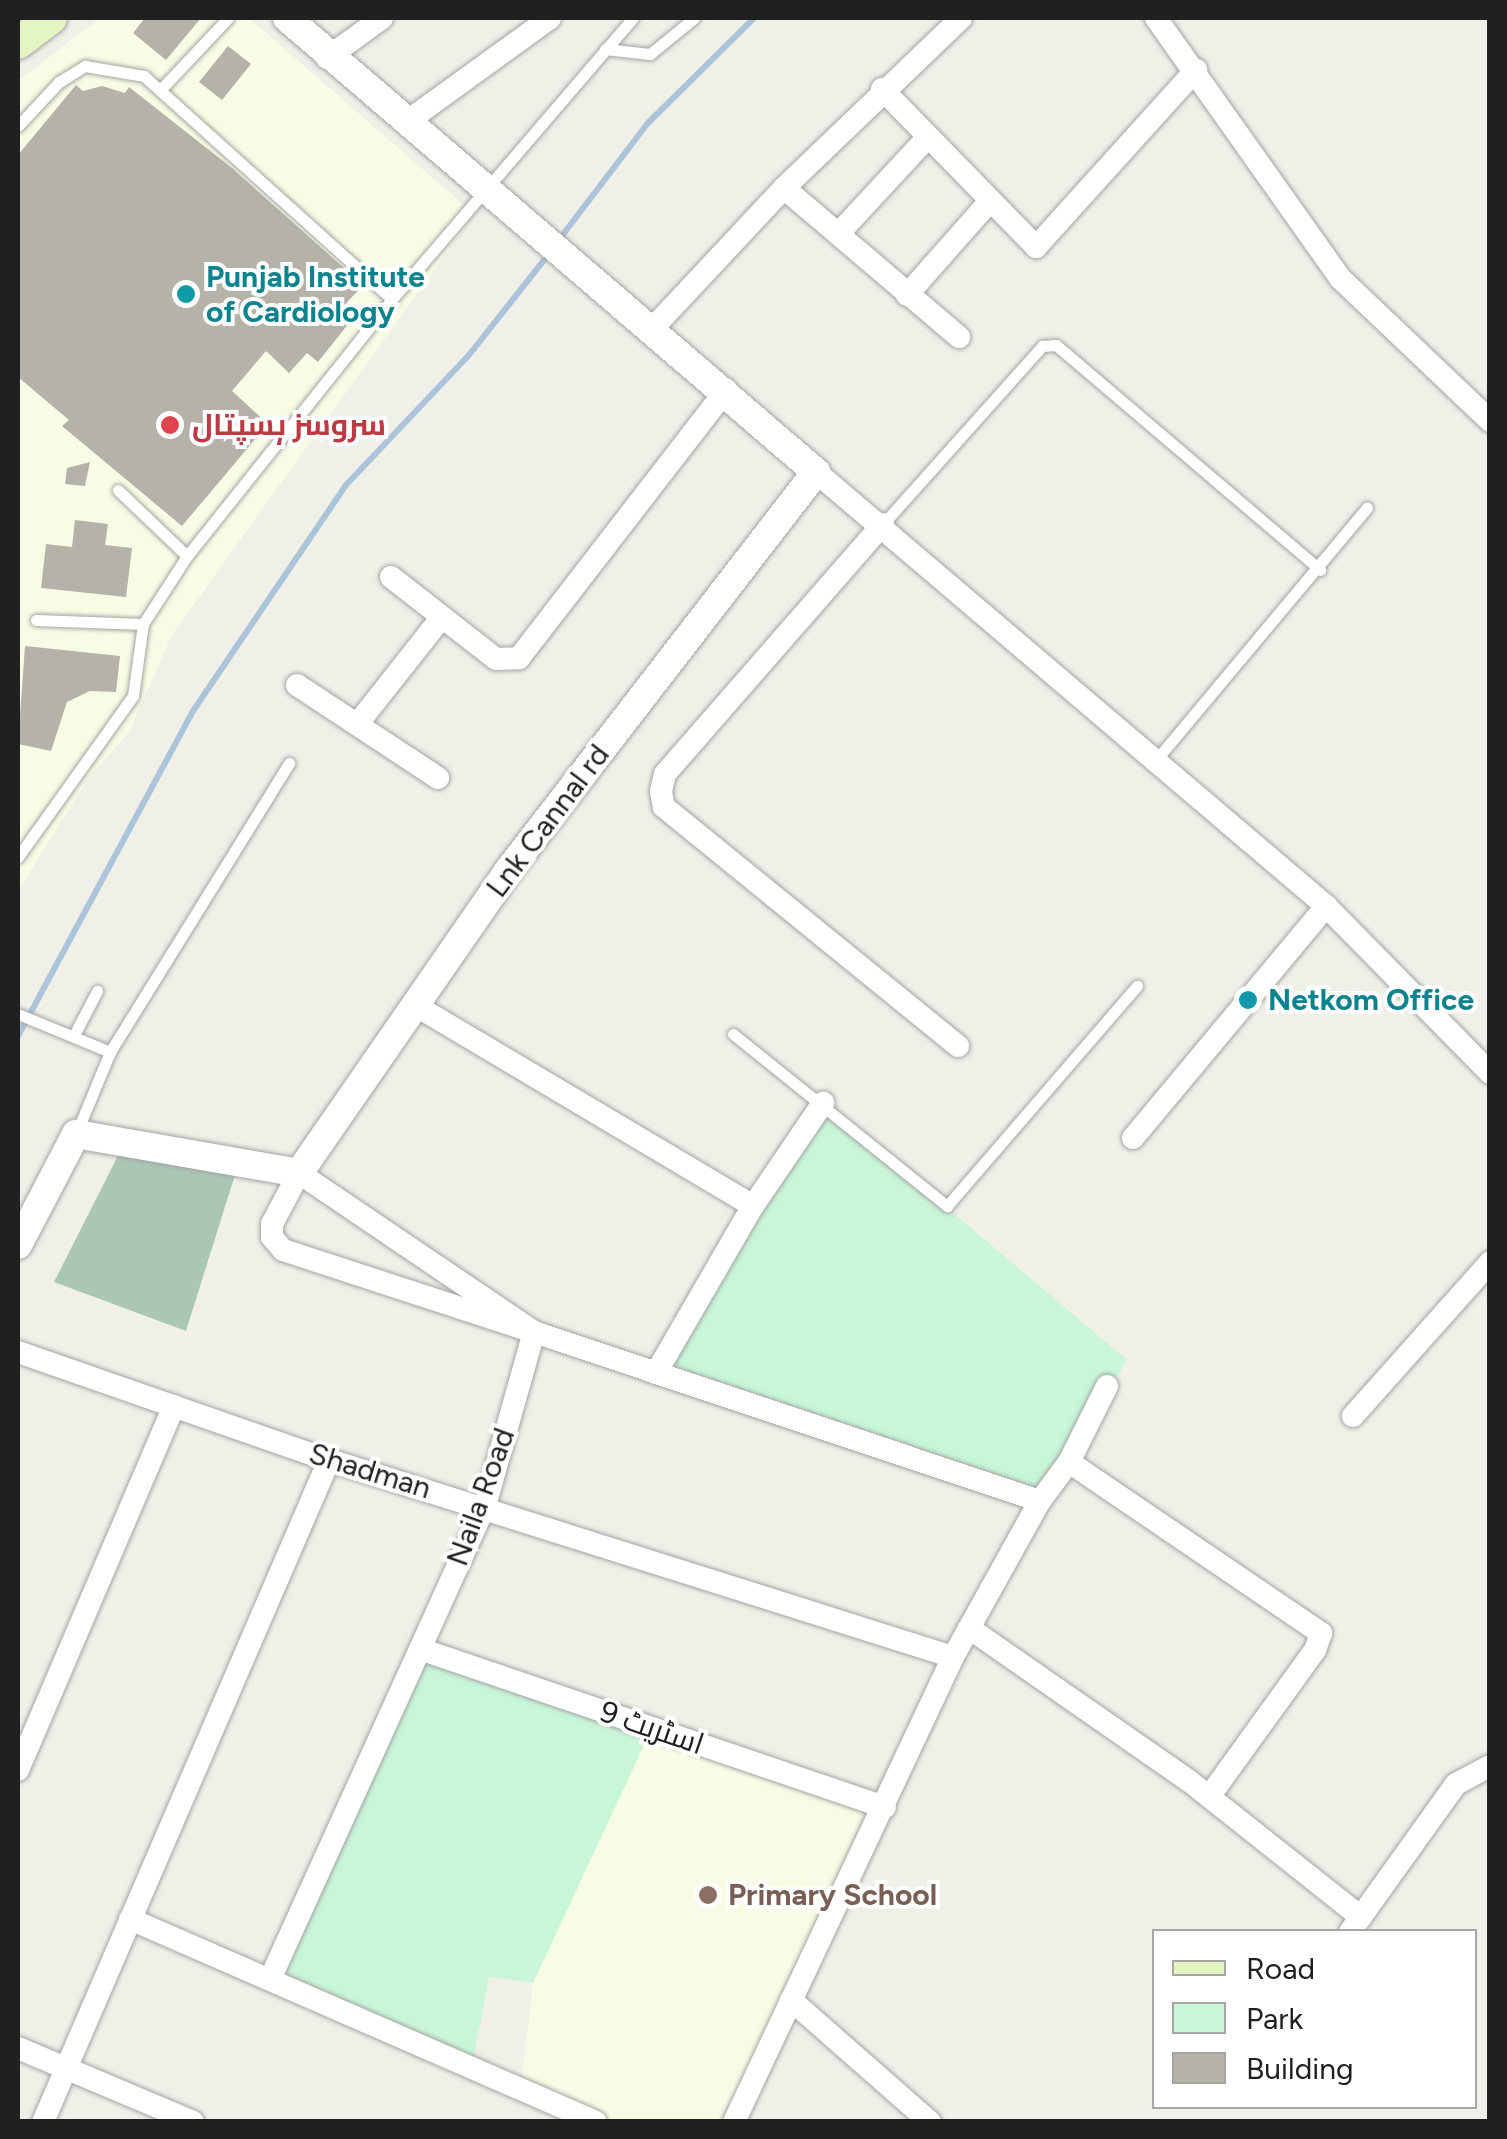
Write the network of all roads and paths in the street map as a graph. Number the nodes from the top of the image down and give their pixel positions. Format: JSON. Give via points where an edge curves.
{"nodes":[{"id":1,"x":51,"y":18,"type":"edge"},
{"id":2,"x":228,"y":18,"type":"edge"},
{"id":3,"x":287,"y":18,"type":"edge"},
{"id":4,"x":382,"y":18,"type":"edge"},
{"id":5,"x":550,"y":18,"type":"edge"},
{"id":6,"x":633,"y":18,"type":"edge"},
{"id":7,"x":694,"y":18,"type":"edge"},
{"id":8,"x":961,"y":18,"type":"edge"},
{"id":9,"x":1156,"y":18,"type":"edge"},
{"id":10,"x":18,"y":43,"type":"edge"},
{"id":11,"x":605,"y":49,"type":"junction"},
{"id":12,"x":327,"y":58,"type":"junction"},
{"id":13,"x":1196,"y":70,"type":"junction"},
{"id":14,"x":162,"y":88,"type":"junction"},
{"id":15,"x":882,"y":90,"type":"junction"},
{"id":16,"x":405,"y":123,"type":"junction"},
{"id":17,"x":18,"y":126,"type":"edge"},
{"id":18,"x":926,"y":139,"type":"junction"},
{"id":19,"x":486,"y":188,"type":"junction"},
{"id":20,"x":784,"y":188,"type":"junction"},
{"id":21,"x":990,"y":200,"type":"junction"},
{"id":22,"x":840,"y":232,"type":"junction"},
{"id":23,"x":907,"y":295,"type":"junction"},
{"id":24,"x":392,"y":299,"type":"junction"},
{"id":25,"x":652,"y":328,"type":"junction"},
{"id":26,"x":960,"y":337,"type":"dead end"},
{"id":27,"x":726,"y":390,"type":"junction"},
{"id":28,"x":1490,"y":421,"type":"edge"},
{"id":29,"x":816,"y":472,"type":"junction"},
{"id":30,"x":118,"y":490,"type":"dead end"},
{"id":31,"x":1368,"y":508,"type":"dead end"},
{"id":32,"x":883,"y":524,"type":"junction"},
{"id":33,"x":188,"y":556,"type":"junction"},
{"id":34,"x":1320,"y":570,"type":"junction"},
{"id":35,"x":391,"y":577,"type":"dead end"},
{"id":36,"x":441,"y":618,"type":"junction"},
{"id":37,"x":36,"y":620,"type":"dead end"},
{"id":38,"x":143,"y":624,"type":"junction"},
{"id":39,"x":297,"y":685,"type":"dead end"},
{"id":40,"x":360,"y":722,"type":"junction"},
{"id":41,"x":1156,"y":760,"type":"junction"},
{"id":42,"x":289,"y":762,"type":"dead end"},
{"id":43,"x":438,"y":778,"type":"dead end"},
{"id":44,"x":18,"y":857,"type":"edge"},
{"id":45,"x":1326,"y":906,"type":"junction"},
{"id":46,"x":1137,"y":986,"type":"dead end"},
{"id":47,"x":97,"y":992,"type":"dead end"},
{"id":48,"x":413,"y":1004,"type":"junction"},
{"id":49,"x":18,"y":1014,"type":"edge"},
{"id":50,"x":733,"y":1034,"type":"dead end"},
{"id":51,"x":74,"y":1035,"type":"junction"},
{"id":52,"x":958,"y":1046,"type":"dead end"},
{"id":53,"x":110,"y":1052,"type":"junction"},
{"id":54,"x":1490,"y":1074,"type":"edge"},
{"id":55,"x":823,"y":1104,"type":"junction"},
{"id":56,"x":76,"y":1134,"type":"junction"},
{"id":57,"x":1133,"y":1138,"type":"dead end"},
{"id":58,"x":300,"y":1173,"type":"junction"},
{"id":59,"x":752,"y":1206,"type":"junction"},
{"id":60,"x":18,"y":1245,"type":"edge"},
{"id":61,"x":1490,"y":1262,"type":"edge"},
{"id":62,"x":534,"y":1332,"type":"junction"},
{"id":63,"x":18,"y":1352,"type":"edge"},
{"id":64,"x":656,"y":1373,"type":"junction"},
{"id":65,"x":1107,"y":1386,"type":"dead end"},
{"id":66,"x":174,"y":1406,"type":"junction"},
{"id":67,"x":1353,"y":1416,"type":"dead end"},
{"id":68,"x":329,"y":1460,"type":"junction"},
{"id":69,"x":1069,"y":1462,"type":"junction"},
{"id":70,"x":1040,"y":1501,"type":"junction"},
{"id":71,"x":484,"y":1506,"type":"junction"},
{"id":72,"x":969,"y":1628,"type":"junction"},
{"id":73,"x":420,"y":1649,"type":"junction"},
{"id":74,"x":953,"y":1657,"type":"junction"},
{"id":75,"x":1490,"y":1766,"type":"edge"},
{"id":76,"x":18,"y":1770,"type":"edge"},
{"id":77,"x":1209,"y":1797,"type":"junction"},
{"id":78,"x":884,"y":1807,"type":"junction"},
{"id":79,"x":130,"y":1918,"type":"junction"},
{"id":80,"x":1356,"y":1924,"type":"edge"},
{"id":81,"x":272,"y":1977,"type":"junction"},
{"id":82,"x":791,"y":2000,"type":"junction"},
{"id":83,"x":18,"y":2048,"type":"edge"},
{"id":84,"x":65,"y":2068,"type":"junction"},
{"id":85,"x":916,"y":2117,"type":"edge"},
{"id":86,"x":43,"y":2122,"type":"edge"},
{"id":87,"x":193,"y":2122,"type":"edge"},
{"id":88,"x":596,"y":2122,"type":"edge"},
{"id":89,"x":734,"y":2122,"type":"edge"}],
"edges":[{"from":1,"to":10,"type":"main road"},
{"from":2,"to":14,"type":"lane"},
{"from":3,"to":12,"type":"street"},
{"from":4,"to":12,"type":"street"},
{"from":5,"to":16,"type":"street"},
{"from":6,"to":11,"type":"lane"},
{"from":7,"to":11,"type":"lane","via":[[650,54]]},
{"from":8,"to":15,"type":"street"},
{"from":9,"to":13,"type":"street"},
{"from":11,"to":19,"type":"lane"},
{"from":12,"to":16,"type":"street"},
{"from":13,"to":21,"type":"street","via":[[1036,247]]},
{"from":13,"to":28,"type":"street","via":[[1340,278]]},
{"from":14,"to":17,"type":"lane","via":[[126,70],[85,66],[59,82]]},
{"from":14,"to":24,"type":"lane"},
{"from":15,"to":18,"type":"street"},
{"from":15,"to":20,"type":"street"},
{"from":16,"to":19,"type":"street"},
{"from":18,"to":21,"type":"street"},
{"from":18,"to":22,"type":"street"},
{"from":19,"to":24,"type":"lane"},
{"from":19,"to":25,"type":"street"},
{"from":20,"to":22,"type":"street"},
{"from":20,"to":25,"type":"street"},
{"from":21,"to":23,"type":"street"},
{"from":22,"to":23,"type":"street"},
{"from":23,"to":26,"type":"street"},
{"from":24,"to":33,"type":"lane"},
{"from":25,"to":27,"type":"street"},
{"from":27,"to":29,"type":"street"},
{"from":27,"to":36,"type":"street","via":[[519,658],[496,659]]},
{"from":29,"to":32,"type":"street"},
{"from":29,"to":48,"type":"street","name":"Lnk Cannal rd"},
{"from":30,"to":33,"type":"lane"},
{"from":31,"to":34,"type":"lane"},
{"from":32,"to":34,"type":"lane","via":[[1042,346],[1056,344]]},
{"from":32,"to":41,"type":"street"},
{"from":32,"to":52,"type":"street","via":[[666,774],[661,792],[664,807]]},
{"from":33,"to":38,"type":"lane"},
{"from":34,"to":41,"type":"lane"},
{"from":35,"to":36,"type":"street"},
{"from":36,"to":40,"type":"street"},
{"from":37,"to":38,"type":"lane"},
{"from":38,"to":44,"type":"lane","via":[[133,696]]},
{"from":39,"to":40,"type":"street"},
{"from":40,"to":43,"type":"street"},
{"from":41,"to":45,"type":"street"},
{"from":42,"to":53,"type":"lane"},
{"from":45,"to":54,"type":"street"},
{"from":45,"to":57,"type":"street"},
{"from":46,"to":55,"type":"lane","via":[[947,1206]]},
{"from":47,"to":51,"type":"lane"},
{"from":48,"to":58,"type":"street","name":"Lnk Cannal rd"},
{"from":48,"to":59,"type":"street"},
{"from":49,"to":51,"type":"lane"},
{"from":50,"to":55,"type":"lane"},
{"from":51,"to":53,"type":"lane"},
{"from":53,"to":56,"type":"lane"},
{"from":55,"to":59,"type":"street"},
{"from":56,"to":58,"type":"street"},
{"from":56,"to":60,"type":"street"},
{"from":58,"to":62,"type":"street"},
{"from":58,"to":62,"type":"street","via":[[272,1224],[272,1237],[283,1250]]},
{"from":59,"to":64,"type":"street"},
{"from":61,"to":67,"type":"street"},
{"from":62,"to":64,"type":"street"},
{"from":62,"to":71,"type":"street","name":"Naila Road"},
{"from":63,"to":66,"type":"street","name":"Shadman"},
{"from":64,"to":70,"type":"street"},
{"from":65,"to":69,"type":"street"},
{"from":66,"to":68,"type":"street","name":"Shadman"},
{"from":66,"to":76,"type":"street"},
{"from":68,"to":71,"type":"street","name":"Shadman"},
{"from":68,"to":79,"type":"street"},
{"from":69,"to":70,"type":"street"},
{"from":69,"to":77,"type":"street","via":[[1320,1634],[1316,1650]]},
{"from":70,"to":72,"type":"street"},
{"from":71,"to":73,"type":"street","name":"Naila Road"},
{"from":71,"to":74,"type":"street","name":"Shadman"},
{"from":72,"to":74,"type":"street"},
{"from":72,"to":77,"type":"street"},
{"from":73,"to":78,"type":"street","name":"اسٹریٹ 9"},
{"from":73,"to":81,"type":"street","name":"Naila Road"},
{"from":74,"to":78,"type":"street"},
{"from":75,"to":80,"type":"street","via":[[1456,1784]]},
{"from":77,"to":80,"type":"street"},
{"from":78,"to":82,"type":"street"},
{"from":79,"to":81,"type":"street"},
{"from":79,"to":84,"type":"street"},
{"from":81,"to":88,"type":"street"},
{"from":82,"to":85,"type":"street"},
{"from":82,"to":89,"type":"street"},
{"from":83,"to":84,"type":"street"},
{"from":84,"to":86,"type":"street"},
{"from":84,"to":87,"type":"street"}]}
